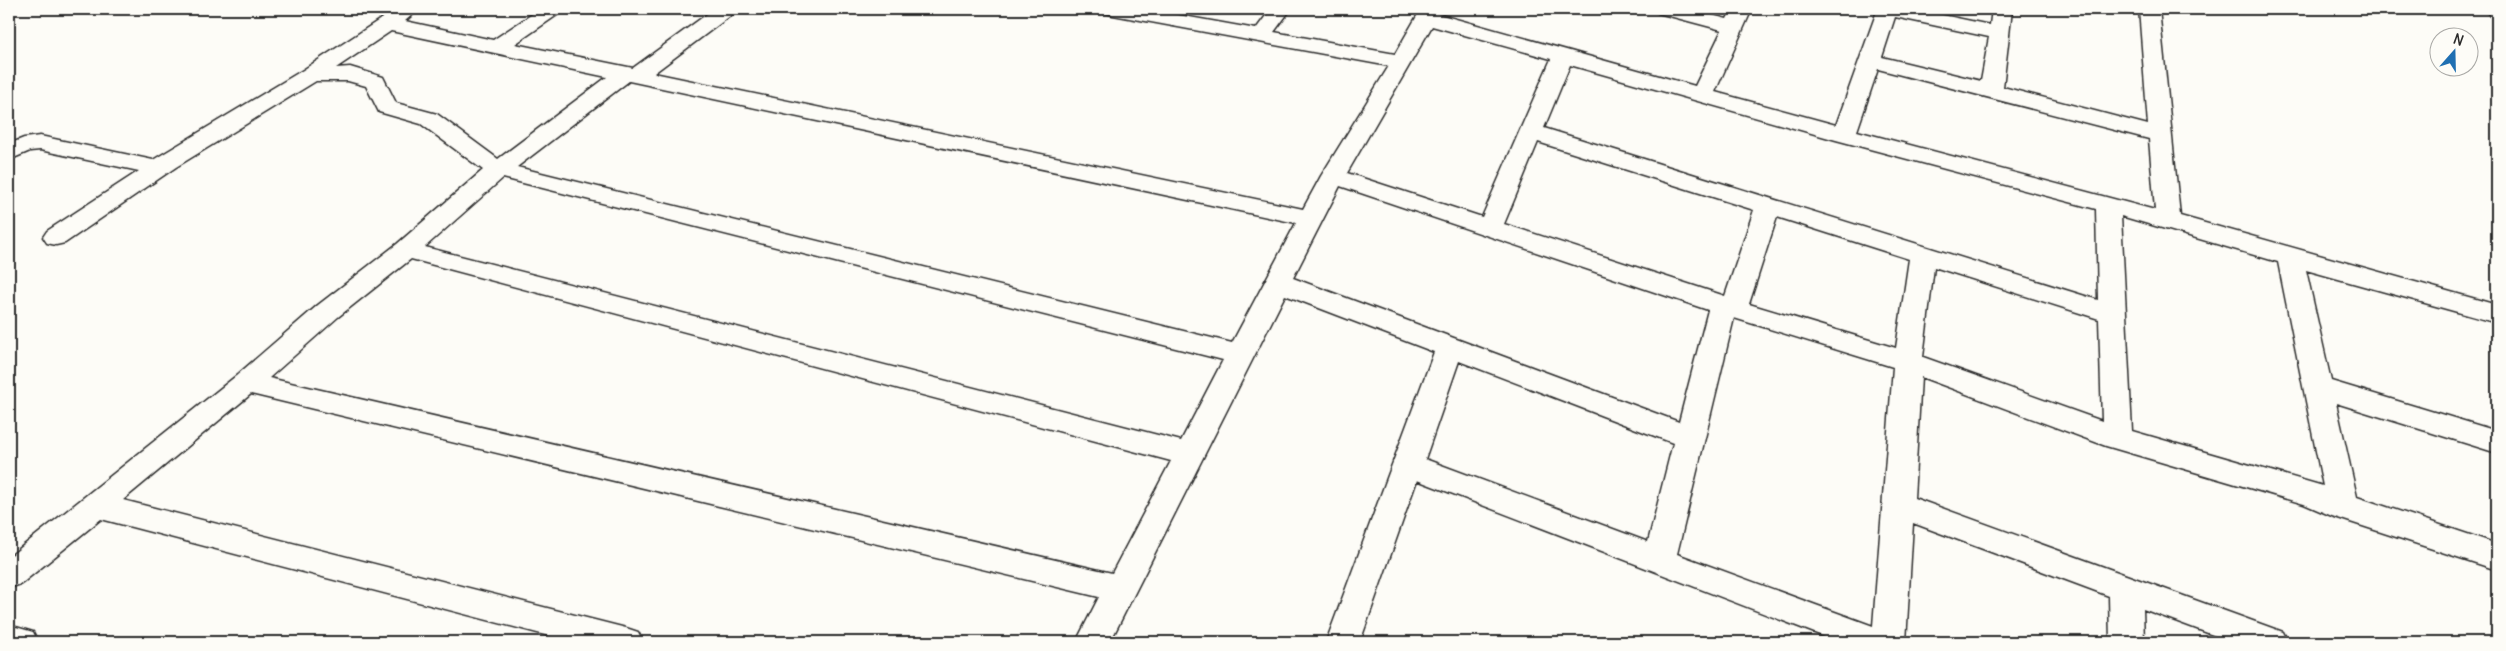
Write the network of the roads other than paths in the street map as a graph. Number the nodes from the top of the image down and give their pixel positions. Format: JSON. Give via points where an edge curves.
{"nodes":[{"id":1,"x":410,"y":9,"type":"edge"},
{"id":2,"x":553,"y":9,"type":"edge"},
{"id":3,"x":724,"y":9,"type":"edge"},
{"id":4,"x":1113,"y":9,"type":"edge"},
{"id":5,"x":1281,"y":9,"type":"edge"},
{"id":6,"x":1665,"y":9,"type":"edge"},
{"id":7,"x":1887,"y":9,"type":"edge"},
{"id":8,"x":2002,"y":9,"type":"edge"},
{"id":9,"x":2149,"y":9,"type":"edge"},
{"id":10,"x":2495,"y":9,"type":"edge"},
{"id":11,"x":2497,"y":12,"type":"edge"},
{"id":12,"x":1428,"y":13,"type":"edge"},
{"id":13,"x":1738,"y":18,"type":"edge"},
{"id":14,"x":387,"y":24,"type":"junction"},
{"id":15,"x":2000,"y":33,"type":"junction"},
{"id":16,"x":1261,"y":36,"type":"junction"},
{"id":17,"x":498,"y":46,"type":"junction"},
{"id":18,"x":1563,"y":56,"type":"junction"},
{"id":19,"x":1870,"y":60,"type":"junction"},
{"id":20,"x":1402,"y":62,"type":"junction"},
{"id":21,"x":312,"y":74,"type":"junction"},
{"id":22,"x":632,"y":74,"type":"junction"},
{"id":23,"x":1993,"y":91,"type":"junction"},
{"id":24,"x":1702,"y":95,"type":"junction"},
{"id":25,"x":1531,"y":132,"type":"junction"},
{"id":26,"x":9,"y":134,"type":"edge"},
{"id":27,"x":1844,"y":134,"type":"junction"},
{"id":28,"x":2161,"y":135,"type":"junction"},
{"id":29,"x":40,"y":142,"type":"junction"},
{"id":30,"x":9,"y":154,"type":"edge"},
{"id":31,"x":165,"y":165,"type":"junction"},
{"id":32,"x":498,"y":170,"type":"junction"},
{"id":33,"x":1333,"y":176,"type":"junction"},
{"id":34,"x":1768,"y":206,"type":"junction"},
{"id":35,"x":2108,"y":206,"type":"junction"},
{"id":36,"x":1311,"y":218,"type":"junction"},
{"id":37,"x":2168,"y":221,"type":"junction"},
{"id":38,"x":1490,"y":228,"type":"junction"},
{"id":39,"x":56,"y":237,"type":"dead end"},
{"id":40,"x":406,"y":250,"type":"junction"},
{"id":41,"x":1923,"y":255,"type":"junction"},
{"id":42,"x":2290,"y":257,"type":"junction"},
{"id":43,"x":1278,"y":282,"type":"junction"},
{"id":44,"x":1728,"y":307,"type":"junction"},
{"id":45,"x":2112,"y":314,"type":"junction"},
{"id":46,"x":2497,"y":314,"type":"edge"},
{"id":47,"x":1450,"y":347,"type":"junction"},
{"id":48,"x":1240,"y":355,"type":"junction"},
{"id":49,"x":1908,"y":362,"type":"junction"},
{"id":50,"x":246,"y":383,"type":"junction"},
{"id":51,"x":2318,"y":387,"type":"junction"},
{"id":52,"x":1690,"y":438,"type":"junction"},
{"id":53,"x":2117,"y":438,"type":"junction"},
{"id":54,"x":2497,"y":442,"type":"edge"},
{"id":55,"x":1188,"y":454,"type":"junction"},
{"id":56,"x":1408,"y":464,"type":"junction"},
{"id":57,"x":95,"y":505,"type":"junction"},
{"id":58,"x":1899,"y":505,"type":"junction"},
{"id":59,"x":2343,"y":506,"type":"junction"},
{"id":60,"x":2497,"y":557,"type":"edge"},
{"id":61,"x":1660,"y":560,"type":"junction"},
{"id":62,"x":9,"y":575,"type":"edge"},
{"id":63,"x":1120,"y":588,"type":"junction"},
{"id":64,"x":2125,"y":588,"type":"junction"},
{"id":65,"x":9,"y":639,"type":"edge"},
{"id":66,"x":21,"y":642,"type":"edge"},
{"id":67,"x":626,"y":642,"type":"edge"},
{"id":68,"x":1093,"y":642,"type":"edge"},
{"id":69,"x":1343,"y":642,"type":"edge"},
{"id":70,"x":1877,"y":642,"type":"edge"},
{"id":71,"x":1889,"y":642,"type":"edge"},
{"id":72,"x":2127,"y":642,"type":"edge"},
{"id":73,"x":2271,"y":642,"type":"edge"}],
"edges":[{"from":1,"to":14,"type":"street"},
{"from":2,"to":17,"type":"street"},
{"from":3,"to":22,"type":"street"},
{"from":4,"to":16,"type":"street"},
{"from":5,"to":16,"type":"street"},
{"from":6,"to":13,"type":"street"},
{"from":7,"to":15,"type":"street"},
{"from":7,"to":19,"type":"street"},
{"from":8,"to":15,"type":"street"},
{"from":9,"to":28,"type":"street"},
{"from":10,"to":11,"type":"street"},
{"from":12,"to":18,"type":"street"},
{"from":12,"to":20,"type":"street"},
{"from":13,"to":24,"type":"street"},
{"from":14,"to":17,"type":"street"},
{"from":14,"to":21,"type":"street"},
{"from":15,"to":23,"type":"street"},
{"from":16,"to":20,"type":"street"},
{"from":17,"to":22,"type":"street"},
{"from":18,"to":24,"type":"street"},
{"from":18,"to":25,"type":"street"},
{"from":19,"to":23,"type":"street"},
{"from":19,"to":27,"type":"street"},
{"from":20,"to":33,"type":"street"},
{"from":21,"to":31,"type":"street"},
{"from":21,"to":32,"type":"street","via":[[350,74],[375,82],[387,107],[428,119]]},
{"from":22,"to":32,"type":"street"},
{"from":22,"to":36,"type":"street"},
{"from":23,"to":28,"type":"street"},
{"from":24,"to":27,"type":"street"},
{"from":25,"to":34,"type":"street"},
{"from":25,"to":38,"type":"street"},
{"from":26,"to":29,"type":"street"},
{"from":27,"to":35,"type":"street"},
{"from":28,"to":37,"type":"street"},
{"from":29,"to":30,"type":"street","via":[[24,145]]},
{"from":29,"to":31,"type":"street","via":[[150,168]]},
{"from":31,"to":39,"type":"street"},
{"from":32,"to":40,"type":"street"},
{"from":32,"to":48,"type":"street"},
{"from":33,"to":36,"type":"street"},
{"from":33,"to":38,"type":"street"},
{"from":34,"to":41,"type":"street"},
{"from":34,"to":44,"type":"street"},
{"from":35,"to":37,"type":"street"},
{"from":35,"to":45,"type":"street"},
{"from":36,"to":43,"type":"street"},
{"from":37,"to":42,"type":"street"},
{"from":38,"to":44,"type":"street"},
{"from":40,"to":50,"type":"street","via":[[328,311]]},
{"from":40,"to":55,"type":"street"},
{"from":41,"to":45,"type":"street"},
{"from":41,"to":49,"type":"street"},
{"from":42,"to":46,"type":"street"},
{"from":42,"to":51,"type":"street"},
{"from":43,"to":47,"type":"street"},
{"from":43,"to":48,"type":"street"},
{"from":44,"to":49,"type":"street"},
{"from":44,"to":52,"type":"street"},
{"from":45,"to":53,"type":"street"},
{"from":47,"to":52,"type":"street"},
{"from":47,"to":56,"type":"street"},
{"from":48,"to":55,"type":"street"},
{"from":49,"to":53,"type":"street"},
{"from":49,"to":58,"type":"street"},
{"from":50,"to":57,"type":"street"},
{"from":50,"to":63,"type":"street"},
{"from":51,"to":54,"type":"street"},
{"from":51,"to":59,"type":"street"},
{"from":52,"to":61,"type":"street"},
{"from":53,"to":59,"type":"street"},
{"from":55,"to":63,"type":"street"},
{"from":56,"to":61,"type":"street"},
{"from":56,"to":69,"type":"street"},
{"from":57,"to":62,"type":"street"},
{"from":57,"to":67,"type":"street"},
{"from":58,"to":64,"type":"street"},
{"from":58,"to":71,"type":"street"},
{"from":59,"to":60,"type":"street"},
{"from":61,"to":70,"type":"street"},
{"from":63,"to":68,"type":"street"},
{"from":64,"to":72,"type":"street"},
{"from":64,"to":73,"type":"street"},
{"from":65,"to":66,"type":"street"}]}
